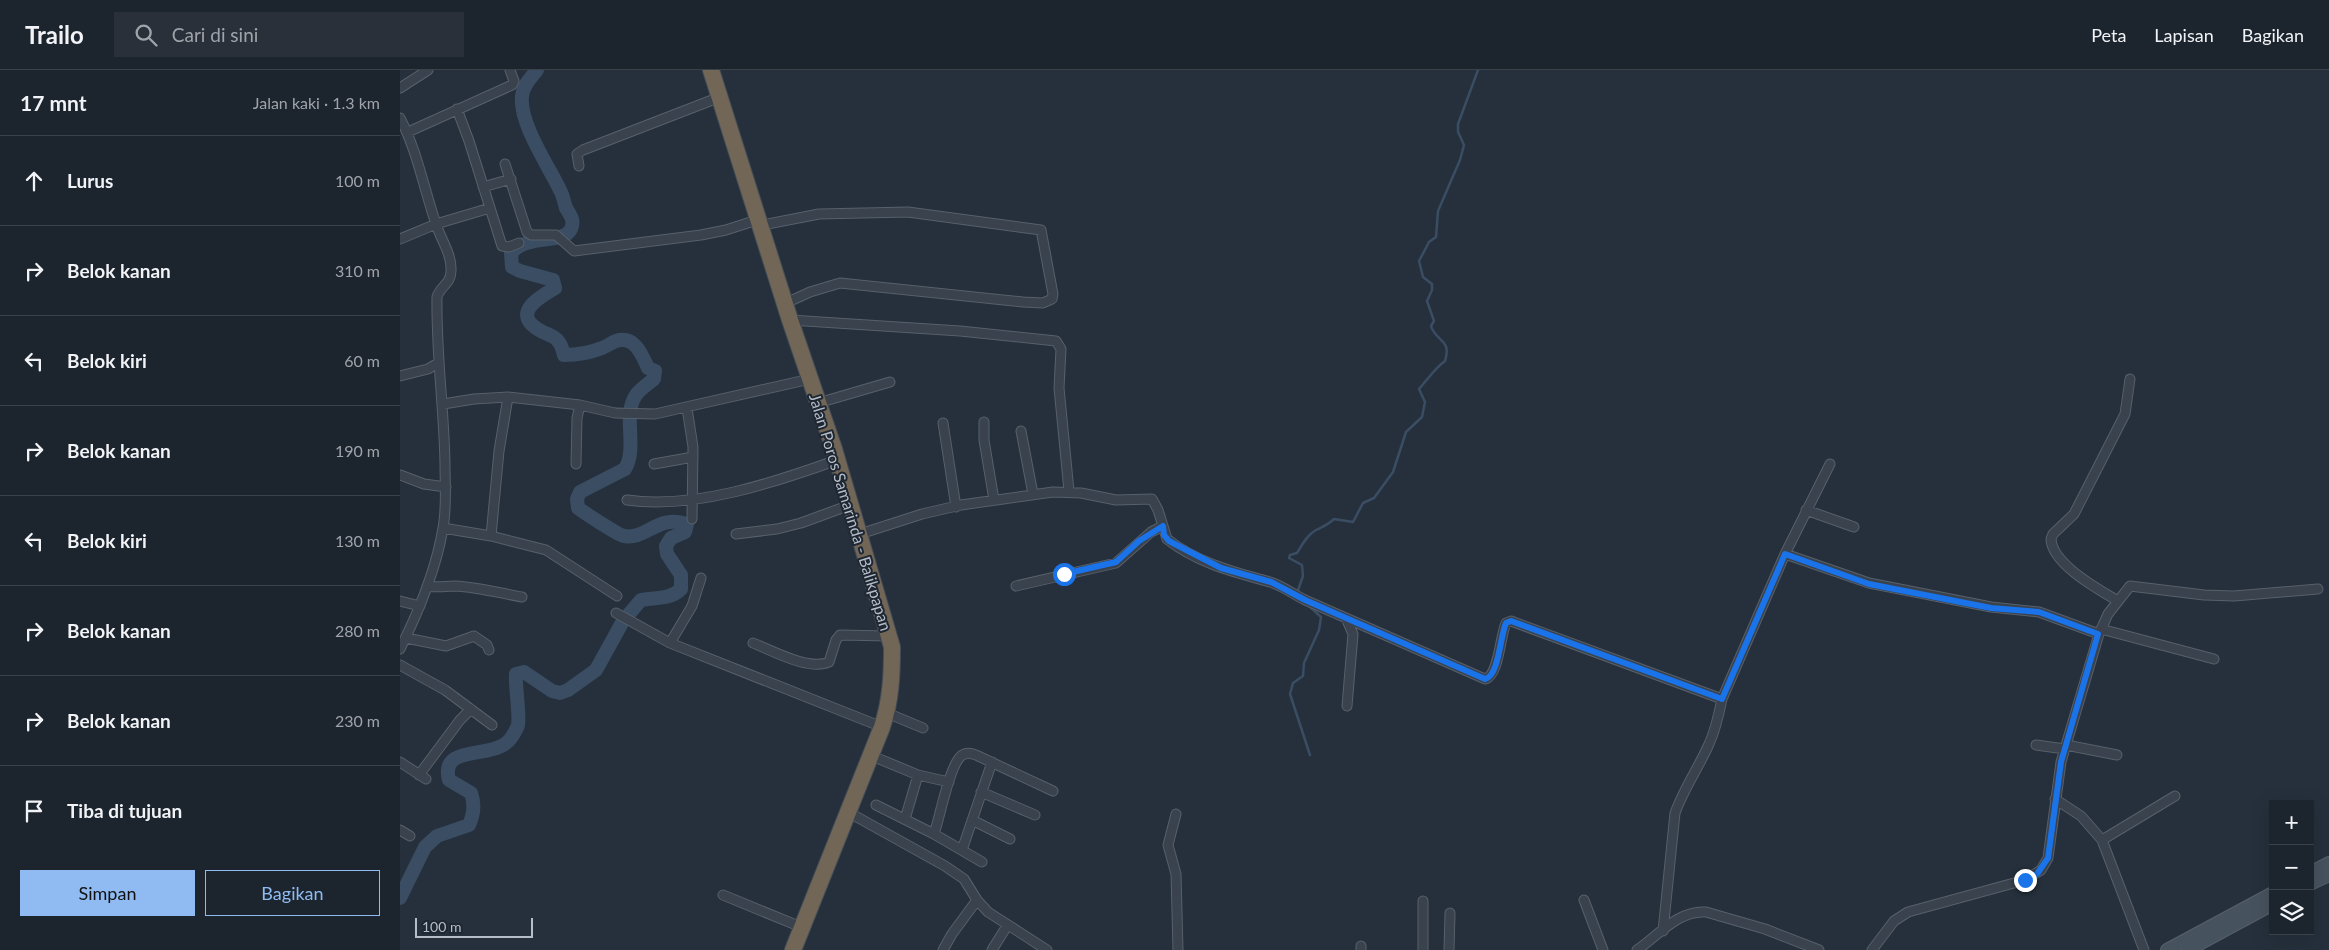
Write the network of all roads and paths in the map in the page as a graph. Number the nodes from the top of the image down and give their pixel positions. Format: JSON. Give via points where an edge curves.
{"nodes":[{"id":1,"x":428,"y":70,"type":"edge"},
{"id":2,"x":510,"y":70,"type":"edge"},
{"id":3,"x":711,"y":70,"type":"edge"},
{"id":4,"x":400,"y":88,"type":"edge"},
{"id":5,"x":720,"y":97,"type":"junction"},
{"id":6,"x":457,"y":110,"type":"junction"},
{"id":7,"x":400,"y":118,"type":"edge"},
{"id":8,"x":408,"y":132,"type":"junction"},
{"id":9,"x":505,"y":164,"type":"dead end"},
{"id":10,"x":579,"y":166,"type":"dead end"},
{"id":11,"x":511,"y":179,"type":"junction"},
{"id":12,"x":483,"y":187,"type":"junction"},
{"id":13,"x":490,"y":208,"type":"junction"},
{"id":14,"x":761,"y":222,"type":"junction"},
{"id":15,"x":436,"y":224,"type":"junction"},
{"id":16,"x":400,"y":239,"type":"edge"},
{"id":17,"x":519,"y":243,"type":"dead end"},
{"id":18,"x":786,"y":303,"type":"junction"},
{"id":19,"x":790,"y":320,"type":"junction"},
{"id":20,"x":438,"y":363,"type":"junction"},
{"id":21,"x":400,"y":376,"type":"edge"},
{"id":22,"x":2130,"y":378,"type":"dead end"},
{"id":23,"x":810,"y":379,"type":"junction"},
{"id":24,"x":890,"y":382,"type":"dead end"},
{"id":25,"x":508,"y":397,"type":"junction"},
{"id":26,"x":818,"y":403,"type":"junction"},
{"id":27,"x":443,"y":404,"type":"junction"},
{"id":28,"x":580,"y":405,"type":"junction"},
{"id":29,"x":687,"y":408,"type":"junction"},
{"id":30,"x":984,"y":422,"type":"dead end"},
{"id":31,"x":943,"y":423,"type":"dead end"},
{"id":32,"x":1021,"y":431,"type":"dead end"},
{"id":33,"x":693,"y":458,"type":"junction"},
{"id":34,"x":837,"y":460,"type":"junction"},
{"id":35,"x":576,"y":464,"type":"dead end"},
{"id":36,"x":654,"y":464,"type":"dead end"},
{"id":37,"x":1830,"y":464,"type":"dead end"},
{"id":38,"x":400,"y":475,"type":"edge"},
{"id":39,"x":446,"y":487,"type":"junction"},
{"id":40,"x":1069,"y":491,"type":"junction"},
{"id":41,"x":1033,"y":494,"type":"junction"},
{"id":42,"x":693,"y":498,"type":"junction"},
{"id":43,"x":627,"y":500,"type":"dead end"},
{"id":44,"x":994,"y":500,"type":"junction"},
{"id":45,"x":850,"y":505,"type":"junction"},
{"id":46,"x":956,"y":506,"type":"junction"},
{"id":47,"x":1806,"y":510,"type":"junction"},
{"id":48,"x":692,"y":520,"type":"dead end"},
{"id":49,"x":1163,"y":526,"type":"junction"},
{"id":50,"x":1854,"y":527,"type":"dead end"},
{"id":51,"x":443,"y":528,"type":"junction"},
{"id":52,"x":736,"y":534,"type":"dead end"},
{"id":53,"x":860,"y":534,"type":"junction"},
{"id":54,"x":491,"y":536,"type":"junction"},
{"id":55,"x":1785,"y":554,"type":"junction"},
{"id":56,"x":701,"y":578,"type":"dead end"},
{"id":57,"x":428,"y":586,"type":"junction"},
{"id":58,"x":1016,"y":586,"type":"dead end"},
{"id":59,"x":2318,"y":589,"type":"dead end"},
{"id":60,"x":617,"y":596,"type":"dead end"},
{"id":61,"x":522,"y":597,"type":"dead end"},
{"id":62,"x":400,"y":601,"type":"edge"},
{"id":63,"x":2118,"y":601,"type":"junction"},
{"id":64,"x":420,"y":606,"type":"junction"},
{"id":65,"x":616,"y":613,"type":"dead end"},
{"id":66,"x":1345,"y":617,"type":"junction"},
{"id":67,"x":2100,"y":631,"type":"junction"},
{"id":68,"x":889,"y":636,"type":"junction"},
{"id":69,"x":406,"y":638,"type":"junction"},
{"id":70,"x":670,"y":643,"type":"junction"},
{"id":71,"x":753,"y":643,"type":"dead end"},
{"id":72,"x":400,"y":649,"type":"edge"},
{"id":73,"x":489,"y":650,"type":"dead end"},
{"id":74,"x":2214,"y":659,"type":"dead end"},
{"id":75,"x":400,"y":666,"type":"edge"},
{"id":76,"x":1722,"y":699,"type":"junction"},
{"id":77,"x":1347,"y":706,"type":"dead end"},
{"id":78,"x":471,"y":709,"type":"junction"},
{"id":79,"x":885,"y":720,"type":"junction"},
{"id":80,"x":492,"y":725,"type":"dead end"},
{"id":81,"x":923,"y":728,"type":"dead end"},
{"id":82,"x":2036,"y":745,"type":"dead end"},
{"id":83,"x":2065,"y":747,"type":"junction"},
{"id":84,"x":2117,"y":755,"type":"dead end"},
{"id":85,"x":872,"y":756,"type":"junction"},
{"id":86,"x":400,"y":762,"type":"edge"},
{"id":87,"x":992,"y":762,"type":"junction"},
{"id":88,"x":918,"y":775,"type":"junction"},
{"id":89,"x":949,"y":782,"type":"junction"},
{"id":90,"x":1052,"y":791,"type":"dead end"},
{"id":91,"x":981,"y":792,"type":"junction"},
{"id":92,"x":2175,"y":796,"type":"dead end"},
{"id":93,"x":2055,"y":798,"type":"junction"},
{"id":94,"x":876,"y":805,"type":"dead end"},
{"id":95,"x":848,"y":812,"type":"junction"},
{"id":96,"x":1176,"y":814,"type":"dead end"},
{"id":97,"x":1035,"y":815,"type":"dead end"},
{"id":98,"x":905,"y":819,"type":"junction"},
{"id":99,"x":972,"y":820,"type":"junction"},
{"id":100,"x":400,"y":830,"type":"edge"},
{"id":101,"x":934,"y":834,"type":"junction"},
{"id":102,"x":410,"y":836,"type":"dead end"},
{"id":103,"x":1010,"y":839,"type":"dead end"},
{"id":104,"x":2102,"y":840,"type":"junction"},
{"id":105,"x":962,"y":850,"type":"junction"},
{"id":106,"x":982,"y":862,"type":"dead end"},
{"id":107,"x":2329,"y":863,"type":"edge"},
{"id":108,"x":2314,"y":871,"type":"edge"},
{"id":109,"x":2329,"y":874,"type":"edge"},
{"id":110,"x":2314,"y":882,"type":"edge"},
{"id":111,"x":723,"y":895,"type":"dead end"},
{"id":112,"x":977,"y":900,"type":"junction"},
{"id":113,"x":1584,"y":900,"type":"dead end"},
{"id":114,"x":1423,"y":901,"type":"dead end"},
{"id":115,"x":2269,"y":901,"type":"edge"},
{"id":116,"x":2269,"y":901,"type":"edge"},
{"id":117,"x":1450,"y":913,"type":"dead end"},
{"id":118,"x":1007,"y":926,"type":"junction"},
{"id":119,"x":801,"y":927,"type":"junction"},
{"id":120,"x":1663,"y":930,"type":"junction"},
{"id":121,"x":793,"y":950,"type":"edge"},
{"id":122,"x":943,"y":950,"type":"edge"},
{"id":123,"x":992,"y":950,"type":"edge"},
{"id":124,"x":1047,"y":950,"type":"edge"},
{"id":125,"x":1178,"y":950,"type":"edge"},
{"id":126,"x":1422,"y":950,"type":"edge"},
{"id":127,"x":1449,"y":950,"type":"edge"},
{"id":128,"x":1603,"y":950,"type":"edge"},
{"id":129,"x":1637,"y":950,"type":"edge"},
{"id":130,"x":1819,"y":950,"type":"edge"},
{"id":131,"x":1872,"y":950,"type":"edge"},
{"id":132,"x":2144,"y":950,"type":"edge"},
{"id":133,"x":2167,"y":950,"type":"edge"},
{"id":134,"x":2188,"y":950,"type":"edge"}],
"edges":[{"from":1,"to":4,"type":"street"},
{"from":2,"to":6,"type":"street","via":[[513,84]]},
{"from":3,"to":5,"type":"highway","name":"Jalan Poros Samarinda - Balikpapan"},
{"from":5,"to":10,"type":"street","via":[[583,150],[577,154]]},
{"from":5,"to":14,"type":"highway","name":"Jalan Poros Samarinda - Balikpapan"},
{"from":6,"to":8,"type":"street"},
{"from":6,"to":12,"type":"street"},
{"from":7,"to":8,"type":"street"},
{"from":8,"to":15,"type":"street"},
{"from":9,"to":11,"type":"street"},
{"from":11,"to":12,"type":"street"},
{"from":11,"to":14,"type":"street","via":[[527,232],[531,235],[553,234],[574,251],[701,235]]},
{"from":12,"to":13,"type":"street"},
{"from":13,"to":15,"type":"street"},
{"from":13,"to":17,"type":"street","via":[[503,247]]},
{"from":14,"to":18,"type":"highway","name":"Jalan Poros Samarinda - Balikpapan"},
{"from":14,"to":18,"type":"street","via":[[820,214],[908,212],[1041,230],[1053,294],[1048,302],[1022,302],[840,283]]},
{"from":15,"to":16,"type":"street"},
{"from":15,"to":20,"type":"street","via":[[452,268],[450,281],[438,291],[437,297]]},
{"from":18,"to":19,"type":"highway","name":"Jalan Poros Samarinda - Balikpapan"},
{"from":19,"to":23,"type":"highway","name":"Jalan Poros Samarinda - Balikpapan"},
{"from":19,"to":40,"type":"street","via":[[1056,341],[1061,349],[1058,388]]},
{"from":20,"to":21,"type":"street"},
{"from":20,"to":27,"type":"street"},
{"from":22,"to":63,"type":"street","via":[[2125,414],[2074,514],[2051,539],[2056,554],[2075,573]]},
{"from":23,"to":26,"type":"highway","name":"Jalan Poros Samarinda - Balikpapan"},
{"from":23,"to":29,"type":"street"},
{"from":24,"to":26,"type":"street"},
{"from":25,"to":27,"type":"street"},
{"from":25,"to":28,"type":"street"},
{"from":25,"to":54,"type":"street"},
{"from":26,"to":34,"type":"highway","name":"Jalan Poros Samarinda - Balikpapan"},
{"from":27,"to":39,"type":"street"},
{"from":28,"to":29,"type":"street","via":[[636,415]]},
{"from":28,"to":35,"type":"street"},
{"from":29,"to":33,"type":"street"},
{"from":30,"to":44,"type":"street"},
{"from":31,"to":46,"type":"street"},
{"from":32,"to":41,"type":"street"},
{"from":33,"to":36,"type":"street"},
{"from":33,"to":42,"type":"street"},
{"from":34,"to":42,"type":"street","via":[[784,479]]},
{"from":34,"to":45,"type":"highway","name":"Jalan Poros Samarinda - Balikpapan"},
{"from":37,"to":47,"type":"street"},
{"from":38,"to":39,"type":"street","via":[[424,484]]},
{"from":39,"to":51,"type":"street"},
{"from":40,"to":41,"type":"street"},
{"from":40,"to":49,"type":"street","via":[[1116,500],[1152,499]]},
{"from":41,"to":44,"type":"street"},
{"from":42,"to":43,"type":"street","via":[[651,502]]},
{"from":42,"to":48,"type":"street"},
{"from":44,"to":46,"type":"street"},
{"from":45,"to":52,"type":"street","via":[[801,523]]},
{"from":45,"to":53,"type":"highway","name":"Jalan Poros Samarinda - Balikpapan"},
{"from":46,"to":53,"type":"street"},
{"from":47,"to":50,"type":"street"},
{"from":47,"to":55,"type":"street"},
{"from":49,"to":58,"type":"street","via":[[1116,562]]},
{"from":49,"to":66,"type":"street","via":[[1169,541],[1208,562],[1271,582]]},
{"from":51,"to":54,"type":"street"},
{"from":51,"to":57,"type":"street"},
{"from":53,"to":68,"type":"highway","name":"Jalan Poros Samarinda - Balikpapan"},
{"from":54,"to":60,"type":"street","via":[[546,550]]},
{"from":55,"to":67,"type":"street","via":[[1869,584],[1991,608],[2039,612]]},
{"from":55,"to":76,"type":"street"},
{"from":56,"to":70,"type":"street","via":[[692,606]]},
{"from":57,"to":61,"type":"street","via":[[459,587]]},
{"from":57,"to":64,"type":"street"},
{"from":59,"to":63,"type":"street","via":[[2234,596],[2130,586]]},
{"from":62,"to":64,"type":"street"},
{"from":63,"to":67,"type":"street"},
{"from":64,"to":69,"type":"street"},
{"from":65,"to":70,"type":"street"},
{"from":66,"to":76,"type":"street","via":[[1487,679],[1495,669],[1505,625],[1511,621]]},
{"from":66,"to":77,"type":"street","via":[[1353,634]]},
{"from":67,"to":74,"type":"street"},
{"from":67,"to":83,"type":"street"},
{"from":68,"to":71,"type":"street","via":[[840,635],[829,662],[822,665]]},
{"from":68,"to":79,"type":"highway","name":"Jalan Poros Samarinda - Balikpapan","via":[[892,681]]},
{"from":69,"to":72,"type":"street"},
{"from":69,"to":73,"type":"street","via":[[446,646],[474,636]]},
{"from":70,"to":79,"type":"street"},
{"from":75,"to":78,"type":"street","via":[[420,675]]},
{"from":76,"to":120,"type":"street","via":[[1709,744],[1676,813]]},
{"from":78,"to":80,"type":"street"},
{"from":78,"to":86,"type":"street","via":[[460,720],[423,777]]},
{"from":79,"to":81,"type":"street"},
{"from":79,"to":85,"type":"highway","name":"Jalan Poros Samarinda - Balikpapan"},
{"from":82,"to":83,"type":"street"},
{"from":83,"to":84,"type":"street"},
{"from":83,"to":93,"type":"street"},
{"from":85,"to":88,"type":"street"},
{"from":85,"to":95,"type":"highway","name":"Jalan Poros Samarinda - Balikpapan"},
{"from":87,"to":89,"type":"street","via":[[971,753],[964,754]]},
{"from":87,"to":90,"type":"street"},
{"from":87,"to":91,"type":"street"},
{"from":88,"to":89,"type":"street"},
{"from":88,"to":98,"type":"street"},
{"from":89,"to":101,"type":"street"},
{"from":91,"to":97,"type":"street"},
{"from":91,"to":99,"type":"street"},
{"from":92,"to":104,"type":"street"},
{"from":93,"to":104,"type":"street","via":[[2081,816]]},
{"from":93,"to":131,"type":"street","via":[[2048,858],[2037,874],[1908,912],[1894,921]]},
{"from":94,"to":98,"type":"street"},
{"from":95,"to":112,"type":"street","via":[[945,866],[964,880]]},
{"from":95,"to":119,"type":"highway","name":"Jalan Poros Samarinda - Balikpapan"},
{"from":96,"to":125,"type":"street","via":[[1168,845],[1176,874]]},
{"from":98,"to":101,"type":"street"},
{"from":99,"to":103,"type":"street"},
{"from":99,"to":105,"type":"street"},
{"from":100,"to":102,"type":"street"},
{"from":101,"to":105,"type":"street"},
{"from":104,"to":132,"type":"street"},
{"from":105,"to":106,"type":"street"},
{"from":107,"to":108,"type":"main road"},
{"from":109,"to":110,"type":"main road"},
{"from":111,"to":119,"type":"street"},
{"from":112,"to":118,"type":"street"},
{"from":112,"to":122,"type":"street"},
{"from":113,"to":128,"type":"street"},
{"from":114,"to":126,"type":"street"},
{"from":115,"to":133,"type":"main road"},
{"from":116,"to":134,"type":"main road"},
{"from":117,"to":127,"type":"street"},
{"from":118,"to":123,"type":"street"},
{"from":118,"to":124,"type":"street"},
{"from":119,"to":121,"type":"highway","name":"Jalan Poros Samarinda - Balikpapan"},
{"from":120,"to":129,"type":"street"},
{"from":120,"to":130,"type":"street","via":[[1679,917],[1706,912],[1765,929]]}]}
